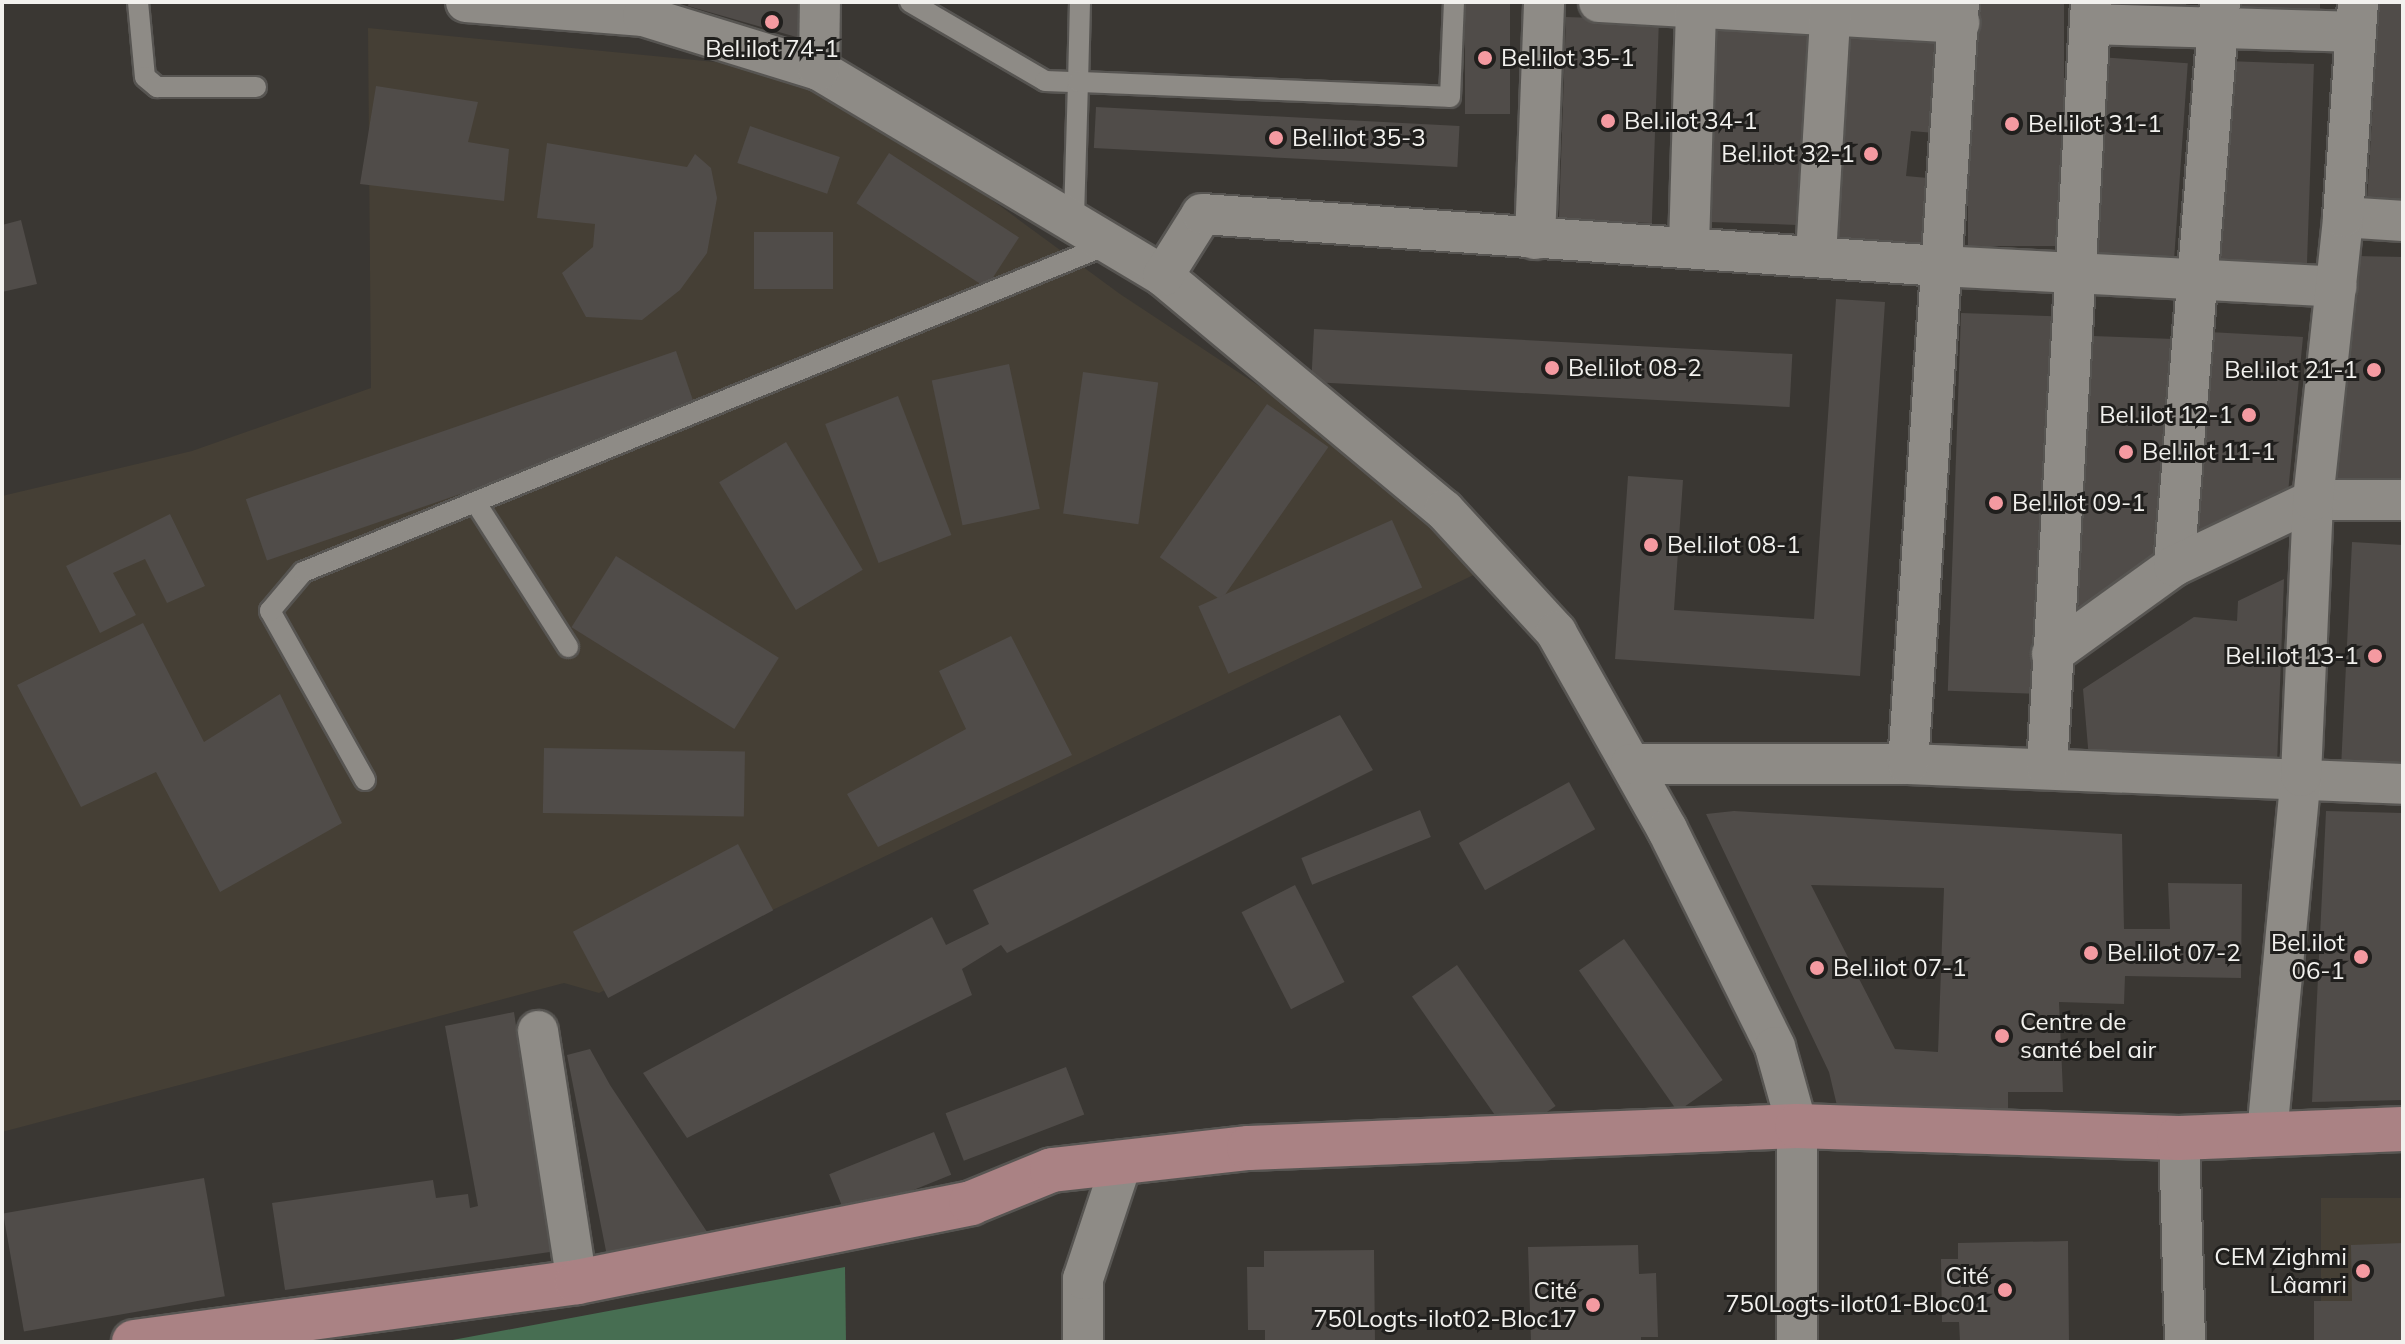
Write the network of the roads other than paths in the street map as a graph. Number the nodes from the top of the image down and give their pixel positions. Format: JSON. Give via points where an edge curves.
{"nodes":[{"id":1,"x":138,"y":2,"type":"edge"},
{"id":2,"x":466,"y":2,"type":"edge"},
{"id":3,"x":820,"y":2,"type":"edge"},
{"id":4,"x":910,"y":2,"type":"edge"},
{"id":5,"x":1080,"y":2,"type":"edge"},
{"id":6,"x":1454,"y":2,"type":"edge"},
{"id":7,"x":1544,"y":2,"type":"edge"},
{"id":8,"x":1599,"y":2,"type":"edge"},
{"id":9,"x":1696,"y":7,"type":"junction"},
{"id":10,"x":1830,"y":8,"type":"edge"},
{"id":11,"x":643,"y":9,"type":"edge"},
{"id":12,"x":1959,"y":13,"type":"edge"},
{"id":13,"x":2091,"y":13,"type":"edge"},
{"id":14,"x":2220,"y":16,"type":"edge"},
{"id":15,"x":2357,"y":17,"type":"edge"},
{"id":16,"x":819,"y":70,"type":"junction"},
{"id":17,"x":1078,"y":82,"type":"junction"},
{"id":18,"x":256,"y":87,"type":"dead end"},
{"id":19,"x":2343,"y":217,"type":"junction"},
{"id":20,"x":1074,"y":220,"type":"junction"},
{"id":21,"x":2403,"y":221,"type":"edge"},
{"id":22,"x":1535,"y":239,"type":"junction"},
{"id":23,"x":1112,"y":243,"type":"junction"},
{"id":24,"x":1689,"y":246,"type":"junction"},
{"id":25,"x":1816,"y":255,"type":"junction"},
{"id":26,"x":1941,"y":266,"type":"junction"},
{"id":27,"x":2078,"y":273,"type":"junction"},
{"id":28,"x":1163,"y":276,"type":"junction"},
{"id":29,"x":2196,"y":278,"type":"junction"},
{"id":30,"x":2336,"y":287,"type":"junction"},
{"id":31,"x":2313,"y":500,"type":"junction"},
{"id":32,"x":2403,"y":500,"type":"edge"},
{"id":33,"x":476,"y":503,"type":"junction"},
{"id":34,"x":2174,"y":566,"type":"junction"},
{"id":35,"x":568,"y":647,"type":"dead end"},
{"id":36,"x":2052,"y":654,"type":"junction"},
{"id":37,"x":1631,"y":764,"type":"junction"},
{"id":38,"x":1908,"y":764,"type":"junction"},
{"id":39,"x":2047,"y":768,"type":"junction"},
{"id":40,"x":2301,"y":776,"type":"junction"},
{"id":41,"x":365,"y":780,"type":"dead end"},
{"id":42,"x":2403,"y":784,"type":"edge"},
{"id":43,"x":538,"y":1031,"type":"dead end"},
{"id":44,"x":1797,"y":1126,"type":"junction"},
{"id":45,"x":2403,"y":1129,"type":"edge"},
{"id":46,"x":2267,"y":1134,"type":"junction"},
{"id":47,"x":2179,"y":1138,"type":"junction"},
{"id":48,"x":1122,"y":1162,"type":"junction"},
{"id":49,"x":577,"y":1282,"type":"junction"},
{"id":50,"x":134,"y":1342,"type":"edge"},
{"id":51,"x":1083,"y":1342,"type":"edge"},
{"id":52,"x":1797,"y":1342,"type":"edge"},
{"id":53,"x":2185,"y":1342,"type":"edge"}],
"edges":[{"from":1,"to":18,"type":"lane","via":[[145,77],[157,87]]},
{"from":2,"to":11,"type":"street"},
{"from":3,"to":16,"type":"street"},
{"from":4,"to":17,"type":"lane","via":[[1045,81]]},
{"from":5,"to":17,"type":"lane"},
{"from":6,"to":17,"type":"lane","via":[[1450,97]]},
{"from":7,"to":22,"type":"street"},
{"from":8,"to":9,"type":"street"},
{"from":9,"to":10,"type":"street"},
{"from":9,"to":24,"type":"street"},
{"from":10,"to":12,"type":"street"},
{"from":10,"to":25,"type":"street"},
{"from":11,"to":16,"type":"street"},
{"from":12,"to":26,"type":"street"},
{"from":13,"to":14,"type":"street"},
{"from":13,"to":27,"type":"street"},
{"from":14,"to":15,"type":"street"},
{"from":14,"to":29,"type":"street"},
{"from":15,"to":19,"type":"street"},
{"from":16,"to":20,"type":"street"},
{"from":17,"to":20,"type":"lane"},
{"from":19,"to":21,"type":"street"},
{"from":19,"to":30,"type":"street"},
{"from":20,"to":23,"type":"street"},
{"from":22,"to":24,"type":"street"},
{"from":22,"to":28,"type":"street","via":[[1202,214]]},
{"from":23,"to":28,"type":"street"},
{"from":23,"to":33,"type":"lane"},
{"from":24,"to":25,"type":"street"},
{"from":25,"to":26,"type":"street"},
{"from":26,"to":27,"type":"street"},
{"from":26,"to":38,"type":"street"},
{"from":27,"to":29,"type":"street"},
{"from":27,"to":36,"type":"street"},
{"from":28,"to":37,"type":"street","via":[[1444,510],[1556,632]]},
{"from":29,"to":30,"type":"street"},
{"from":29,"to":34,"type":"street"},
{"from":30,"to":31,"type":"street"},
{"from":31,"to":32,"type":"street"},
{"from":31,"to":34,"type":"street"},
{"from":31,"to":40,"type":"street"},
{"from":33,"to":35,"type":"lane"},
{"from":33,"to":41,"type":"lane","via":[[303,572],[270,611]]},
{"from":34,"to":36,"type":"street"},
{"from":36,"to":39,"type":"street"},
{"from":37,"to":38,"type":"street"},
{"from":37,"to":44,"type":"street","via":[[1775,1047]]},
{"from":38,"to":39,"type":"street"},
{"from":39,"to":40,"type":"street"},
{"from":40,"to":42,"type":"street"},
{"from":40,"to":46,"type":"street"},
{"from":43,"to":49,"type":"street"},
{"from":44,"to":47,"type":"street"},
{"from":44,"to":48,"type":"street","via":[[1249,1148]]},
{"from":44,"to":52,"type":"street"},
{"from":45,"to":46,"type":"street"},
{"from":46,"to":47,"type":"street"},
{"from":47,"to":53,"type":"street"},
{"from":48,"to":49,"type":"street","via":[[1052,1170],[971,1203]]},
{"from":48,"to":51,"type":"street","via":[[1083,1279]]},
{"from":49,"to":50,"type":"street"}]}
